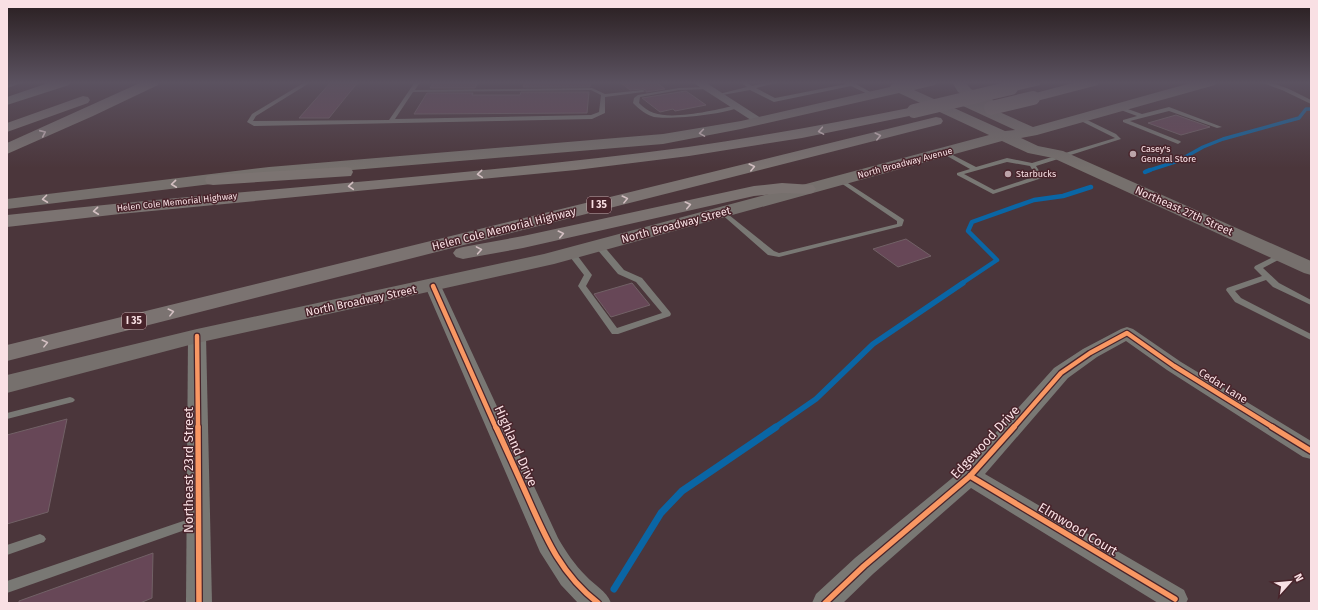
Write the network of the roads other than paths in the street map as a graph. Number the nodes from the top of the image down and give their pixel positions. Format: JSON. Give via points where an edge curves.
{"nodes":[{"id":1,"x":57,"y":110,"type":"edge"},
{"id":2,"x":93,"y":110,"type":"edge"},
{"id":3,"x":260,"y":110,"type":"edge"},
{"id":4,"x":398,"y":110,"type":"edge"},
{"id":5,"x":602,"y":110,"type":"edge"},
{"id":6,"x":646,"y":110,"type":"edge"},
{"id":7,"x":712,"y":110,"type":"edge"},
{"id":8,"x":743,"y":110,"type":"edge"},
{"id":9,"x":802,"y":110,"type":"edge"},
{"id":10,"x":916,"y":110,"type":"edge"},
{"id":11,"x":948,"y":110,"type":"edge"},
{"id":12,"x":980,"y":110,"type":"edge"},
{"id":13,"x":985,"y":110,"type":"edge"},
{"id":14,"x":1007,"y":110,"type":"edge"},
{"id":15,"x":1111,"y":110,"type":"edge"},
{"id":16,"x":1127,"y":110,"type":"edge"},
{"id":17,"x":1163,"y":110,"type":"edge"},
{"id":18,"x":1173,"y":110,"type":"edge"},
{"id":19,"x":1142,"y":116,"type":"junction"},
{"id":20,"x":758,"y":120,"type":"junction"},
{"id":21,"x":391,"y":121,"type":"junction"},
{"id":22,"x":1074,"y":121,"type":"junction"},
{"id":23,"x":1219,"y":127,"type":"dead end"},
{"id":24,"x":7,"y":128,"type":"edge"},
{"id":25,"x":1032,"y":132,"type":"junction"},
{"id":26,"x":1003,"y":136,"type":"junction"},
{"id":27,"x":1178,"y":142,"type":"dead end"},
{"id":28,"x":7,"y":149,"type":"edge"},
{"id":29,"x":943,"y":152,"type":"junction"},
{"id":30,"x":672,"y":154,"type":"junction"},
{"id":31,"x":1060,"y":155,"type":"junction"},
{"id":32,"x":1032,"y":165,"type":"junction"},
{"id":33,"x":975,"y":169,"type":"junction"},
{"id":34,"x":213,"y":180,"type":"junction"},
{"id":35,"x":840,"y":180,"type":"junction"},
{"id":36,"x":807,"y":189,"type":"junction"},
{"id":37,"x":7,"y":204,"type":"edge"},
{"id":38,"x":722,"y":212,"type":"junction"},
{"id":39,"x":7,"y":222,"type":"edge"},
{"id":40,"x":599,"y":246,"type":"junction"},
{"id":41,"x":571,"y":253,"type":"junction"},
{"id":42,"x":1282,"y":256,"type":"junction"},
{"id":43,"x":1311,"y":269,"type":"edge"},
{"id":44,"x":1267,"y":276,"type":"junction"},
{"id":45,"x":433,"y":286,"type":"junction"},
{"id":46,"x":262,"y":289,"type":"junction"},
{"id":47,"x":1311,"y":303,"type":"edge"},
{"id":48,"x":1127,"y":333,"type":"joint"},
{"id":49,"x":197,"y":336,"type":"junction"},
{"id":50,"x":1311,"y":337,"type":"edge"},
{"id":51,"x":7,"y":353,"type":"edge"},
{"id":52,"x":7,"y":384,"type":"edge"},
{"id":53,"x":70,"y":400,"type":"dead end"},
{"id":54,"x":7,"y":416,"type":"edge"},
{"id":55,"x":1311,"y":451,"type":"edge"},
{"id":56,"x":970,"y":476,"type":"junction"},
{"id":57,"x":198,"y":521,"type":"junction"},
{"id":58,"x":40,"y":539,"type":"dead end"},
{"id":59,"x":7,"y":550,"type":"edge"},
{"id":60,"x":7,"y":587,"type":"edge"},
{"id":61,"x":1175,"y":599,"type":"dead end"},
{"id":62,"x":199,"y":603,"type":"edge"},
{"id":63,"x":598,"y":603,"type":"edge"},
{"id":64,"x":825,"y":603,"type":"edge"}],
"edges":[{"from":1,"to":24,"type":"highway"},
{"from":28,"to":2,"type":"highway","one_way":true},
{"from":3,"to":21,"type":"lane","via":[[250,122],[254,124]]},
{"from":4,"to":21,"type":"lane"},
{"from":5,"to":21,"type":"lane","via":[[599,116],[592,117]]},
{"from":6,"to":7,"type":"lane","via":[[659,116]]},
{"from":8,"to":20,"type":"street"},
{"from":9,"to":20,"type":"main road"},
{"from":10,"to":30,"type":"highway","name":"Helen Cole Memorial Highway","one_way":true,"bridge":true,"via":[[797,135]]},
{"from":11,"to":26,"type":"main road","name":"Northeast 27th Street"},
{"from":46,"to":12,"type":"highway","name":"Helen Cole Memorial Highway","number":"I 35","one_way":true,"bridge":true},
{"from":13,"to":25,"type":"main road"},
{"from":14,"to":22,"type":"main road","via":[[1042,121]]},
{"from":15,"to":22,"type":"main road"},
{"from":16,"to":19,"type":"lane"},
{"from":17,"to":19,"type":"lane"},
{"from":18,"to":23,"type":"lane"},
{"from":19,"to":27,"type":"lane","via":[[1125,121]]},
{"from":20,"to":34,"type":"main road","one_way":true,"via":[[716,130],[628,142],[269,172]]},
{"from":22,"to":25,"type":"main road"},
{"from":22,"to":31,"type":"lane","via":[[1118,139]]},
{"from":25,"to":26,"type":"main road","name":"North Broadway Avenue"},
{"from":25,"to":31,"type":"main road","via":[[1058,144]]},
{"from":26,"to":29,"type":"main road","name":"North Broadway Avenue"},
{"from":26,"to":31,"type":"main road","name":"Northeast 27th Street","via":[[1034,150]]},
{"from":29,"to":33,"type":"lane"},
{"from":29,"to":35,"type":"main road","name":"North Broadway Avenue"},
{"from":30,"to":34,"type":"highway","via":[[556,157]]},
{"from":30,"to":39,"type":"highway","name":"Helen Cole Memorial Highway","one_way":true,"via":[[559,167],[168,203]]},
{"from":31,"to":32,"type":"lane"},
{"from":31,"to":42,"type":"main road","name":"Northeast 27th Street"},
{"from":32,"to":33,"type":"lane","via":[[1008,160]]},
{"from":32,"to":33,"type":"lane","via":[[1040,177],[993,192],[959,174]]},
{"from":34,"to":37,"type":"main road","one_way":true},
{"from":35,"to":36,"type":"main road","name":"North Broadway Avenue"},
{"from":35,"to":38,"type":"lane","via":[[901,220],[900,225],[779,255],[771,253]]},
{"from":36,"to":38,"type":"main road","name":"North Broadway Street"},
{"from":46,"to":36,"type":"highway","one_way":true,"via":[[523,242],[764,189]]},
{"from":38,"to":40,"type":"main road","name":"North Broadway Street"},
{"from":40,"to":41,"type":"main road","name":"North Broadway Street"},
{"from":40,"to":41,"type":"lane","via":[[621,272],[639,280],[667,314],[615,332],[582,286],[588,275]]},
{"from":41,"to":45,"type":"main road","name":"North Broadway Street"},
{"from":42,"to":43,"type":"main road","name":"Northeast 27th Street"},
{"from":42,"to":44,"type":"lane","via":[[1258,268]]},
{"from":44,"to":47,"type":"lane","via":[[1276,285]]},
{"from":44,"to":50,"type":"lane","via":[[1230,290],[1238,300]]},
{"from":45,"to":49,"type":"main road","name":"North Broadway Street"},
{"from":45,"to":63,"type":"street","name":"Highland Drive","via":[[549,545],[561,566],[577,585]]},
{"from":51,"to":46,"type":"highway","name":"Helen Cole Memorial Highway","number":"I 35","one_way":true},
{"from":48,"to":55,"type":"street","name":"Cedar Lane","via":[[1174,366]]},
{"from":48,"to":56,"type":"street","name":"Edgewood Drive","via":[[1090,353],[1061,373]]},
{"from":49,"to":52,"type":"main road","name":"North Broadway Street"},
{"from":49,"to":57,"type":"street","name":"Northeast 23rd Street"},
{"from":53,"to":54,"type":"lane"},
{"from":56,"to":61,"type":"street","name":"Elmwood Court"},
{"from":56,"to":64,"type":"street","name":"Edgewood Drive","via":[[864,566]]},
{"from":57,"to":60,"type":"lane"},
{"from":57,"to":62,"type":"street","name":"Northeast 23rd Street"},
{"from":58,"to":59,"type":"lane"}]}
